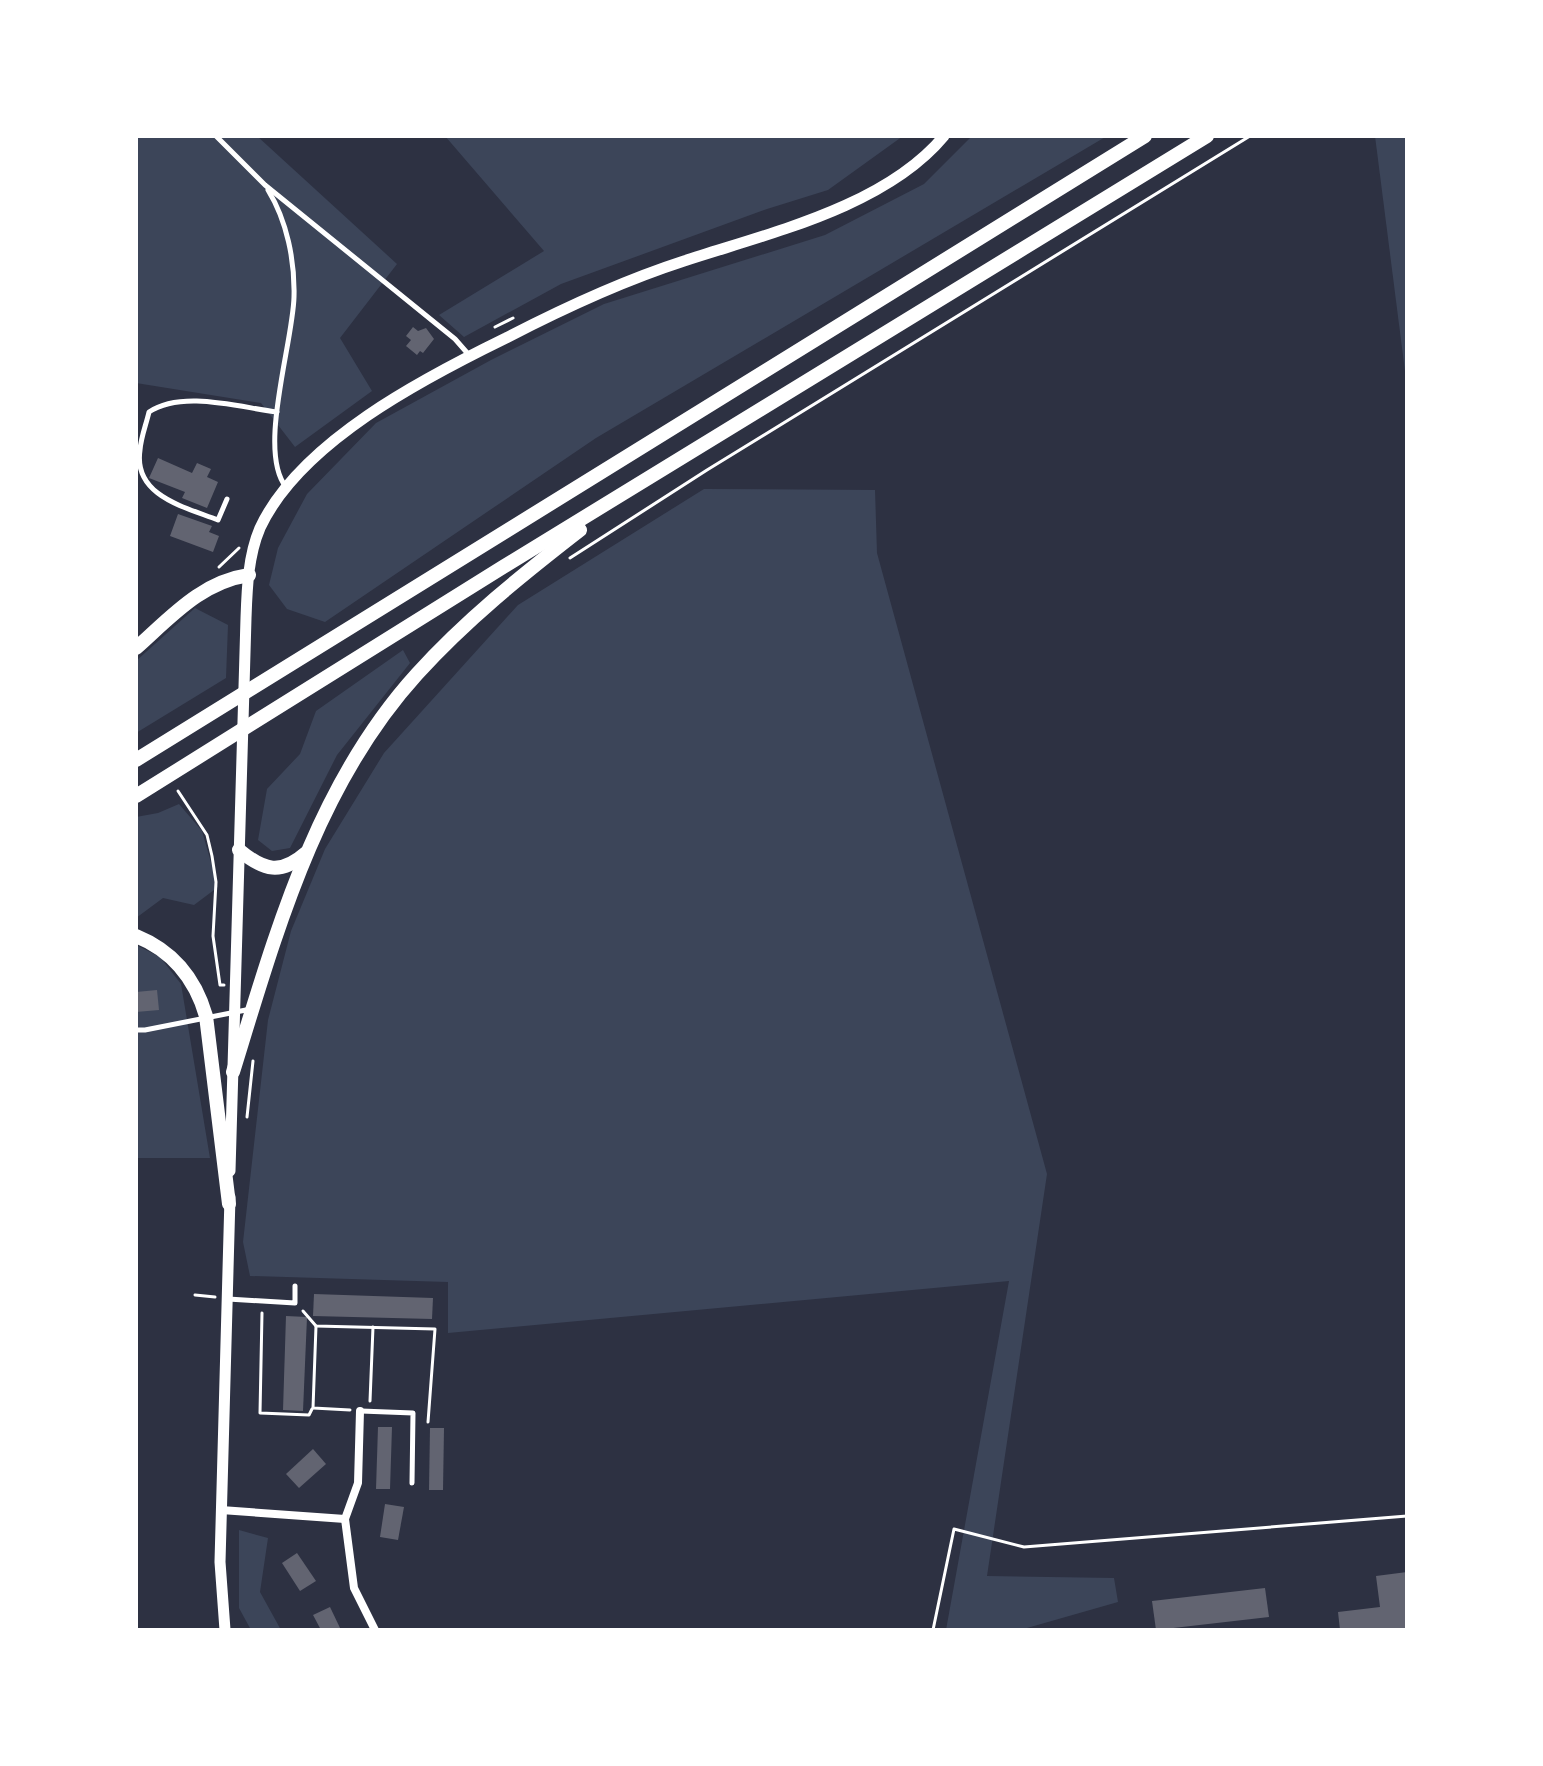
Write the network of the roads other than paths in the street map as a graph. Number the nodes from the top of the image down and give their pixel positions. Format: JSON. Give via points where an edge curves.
{"nodes":[{"id":1,"x":216,"y":136,"type":"edge"},
{"id":2,"x":944,"y":136,"type":"edge"},
{"id":3,"x":1145,"y":136,"type":"edge"},
{"id":4,"x":1207,"y":136,"type":"edge"},
{"id":5,"x":265,"y":185,"type":"junction"},
{"id":6,"x":469,"y":356,"type":"junction"},
{"id":7,"x":277,"y":412,"type":"junction"},
{"id":8,"x":287,"y":488,"type":"junction"},
{"id":9,"x":634,"y":489,"type":"junction"},
{"id":10,"x":227,"y":499,"type":"dead end"},
{"id":11,"x":249,"y":575,"type":"junction"},
{"id":12,"x":136,"y":648,"type":"edge"},
{"id":13,"x":136,"y":760,"type":"edge"},
{"id":14,"x":136,"y":796,"type":"edge"},
{"id":15,"x":239,"y":850,"type":"junction"},
{"id":16,"x":306,"y":853,"type":"junction"},
{"id":17,"x":136,"y":936,"type":"edge"},
{"id":18,"x":252,"y":1009,"type":"junction"},
{"id":19,"x":235,"y":1011,"type":"junction"},
{"id":20,"x":206,"y":1016,"type":"junction"},
{"id":21,"x":136,"y":1030,"type":"edge"},
{"id":22,"x":233,"y":1072,"type":"junction"},
{"id":23,"x":229,"y":1204,"type":"junction"},
{"id":24,"x":295,"y":1286,"type":"dead end"},
{"id":25,"x":227,"y":1299,"type":"junction"},
{"id":26,"x":360,"y":1411,"type":"joint"},
{"id":27,"x":412,"y":1483,"type":"dead end"},
{"id":28,"x":221,"y":1510,"type":"junction"},
{"id":29,"x":345,"y":1519,"type":"junction"},
{"id":30,"x":225,"y":1630,"type":"edge"},
{"id":31,"x":375,"y":1630,"type":"edge"}],
"edges":[{"from":1,"to":5,"type":"lane"},
{"from":2,"to":6,"type":"street","via":[[912,166],[850,202],[618,285]]},
{"from":3,"to":13,"type":"main road"},
{"from":4,"to":9,"type":"main road"},
{"from":5,"to":6,"type":"lane","via":[[455,339]]},
{"from":5,"to":7,"type":"lane","via":[[287,234],[294,297]]},
{"from":6,"to":8,"type":"street","via":[[383,406],[313,460]]},
{"from":7,"to":8,"type":"lane","via":[[277,464]]},
{"from":7,"to":10,"type":"lane","via":[[181,400],[149,412],[139,454],[143,480],[159,496],[218,520]]},
{"from":8,"to":11,"type":"street","via":[[260,529]]},
{"from":9,"to":14,"type":"main road"},
{"from":9,"to":16,"type":"main road","via":[[516,579],[415,676],[350,768]]},
{"from":11,"to":12,"type":"main road","via":[[221,581],[194,596]]},
{"from":11,"to":15,"type":"street"},
{"from":15,"to":16,"type":"main road","via":[[269,868],[293,864]]},
{"from":15,"to":19,"type":"street"},
{"from":16,"to":18,"type":"main road"},
{"from":17,"to":20,"type":"main road","via":[[155,944],[189,976]]},
{"from":18,"to":19,"type":"lane"},
{"from":18,"to":22,"type":"main road"},
{"from":19,"to":20,"type":"lane"},
{"from":19,"to":22,"type":"street"},
{"from":20,"to":21,"type":"lane"},
{"from":20,"to":23,"type":"main road"},
{"from":22,"to":23,"type":"street"},
{"from":23,"to":25,"type":"street"},
{"from":24,"to":25,"type":"lane","via":[[295,1303]]},
{"from":25,"to":28,"type":"street"},
{"from":26,"to":27,"type":"lane","via":[[413,1413]]},
{"from":26,"to":29,"type":"street","via":[[358,1483]]},
{"from":28,"to":29,"type":"street"},
{"from":28,"to":30,"type":"street"},
{"from":29,"to":31,"type":"street","via":[[354,1588]]}]}
